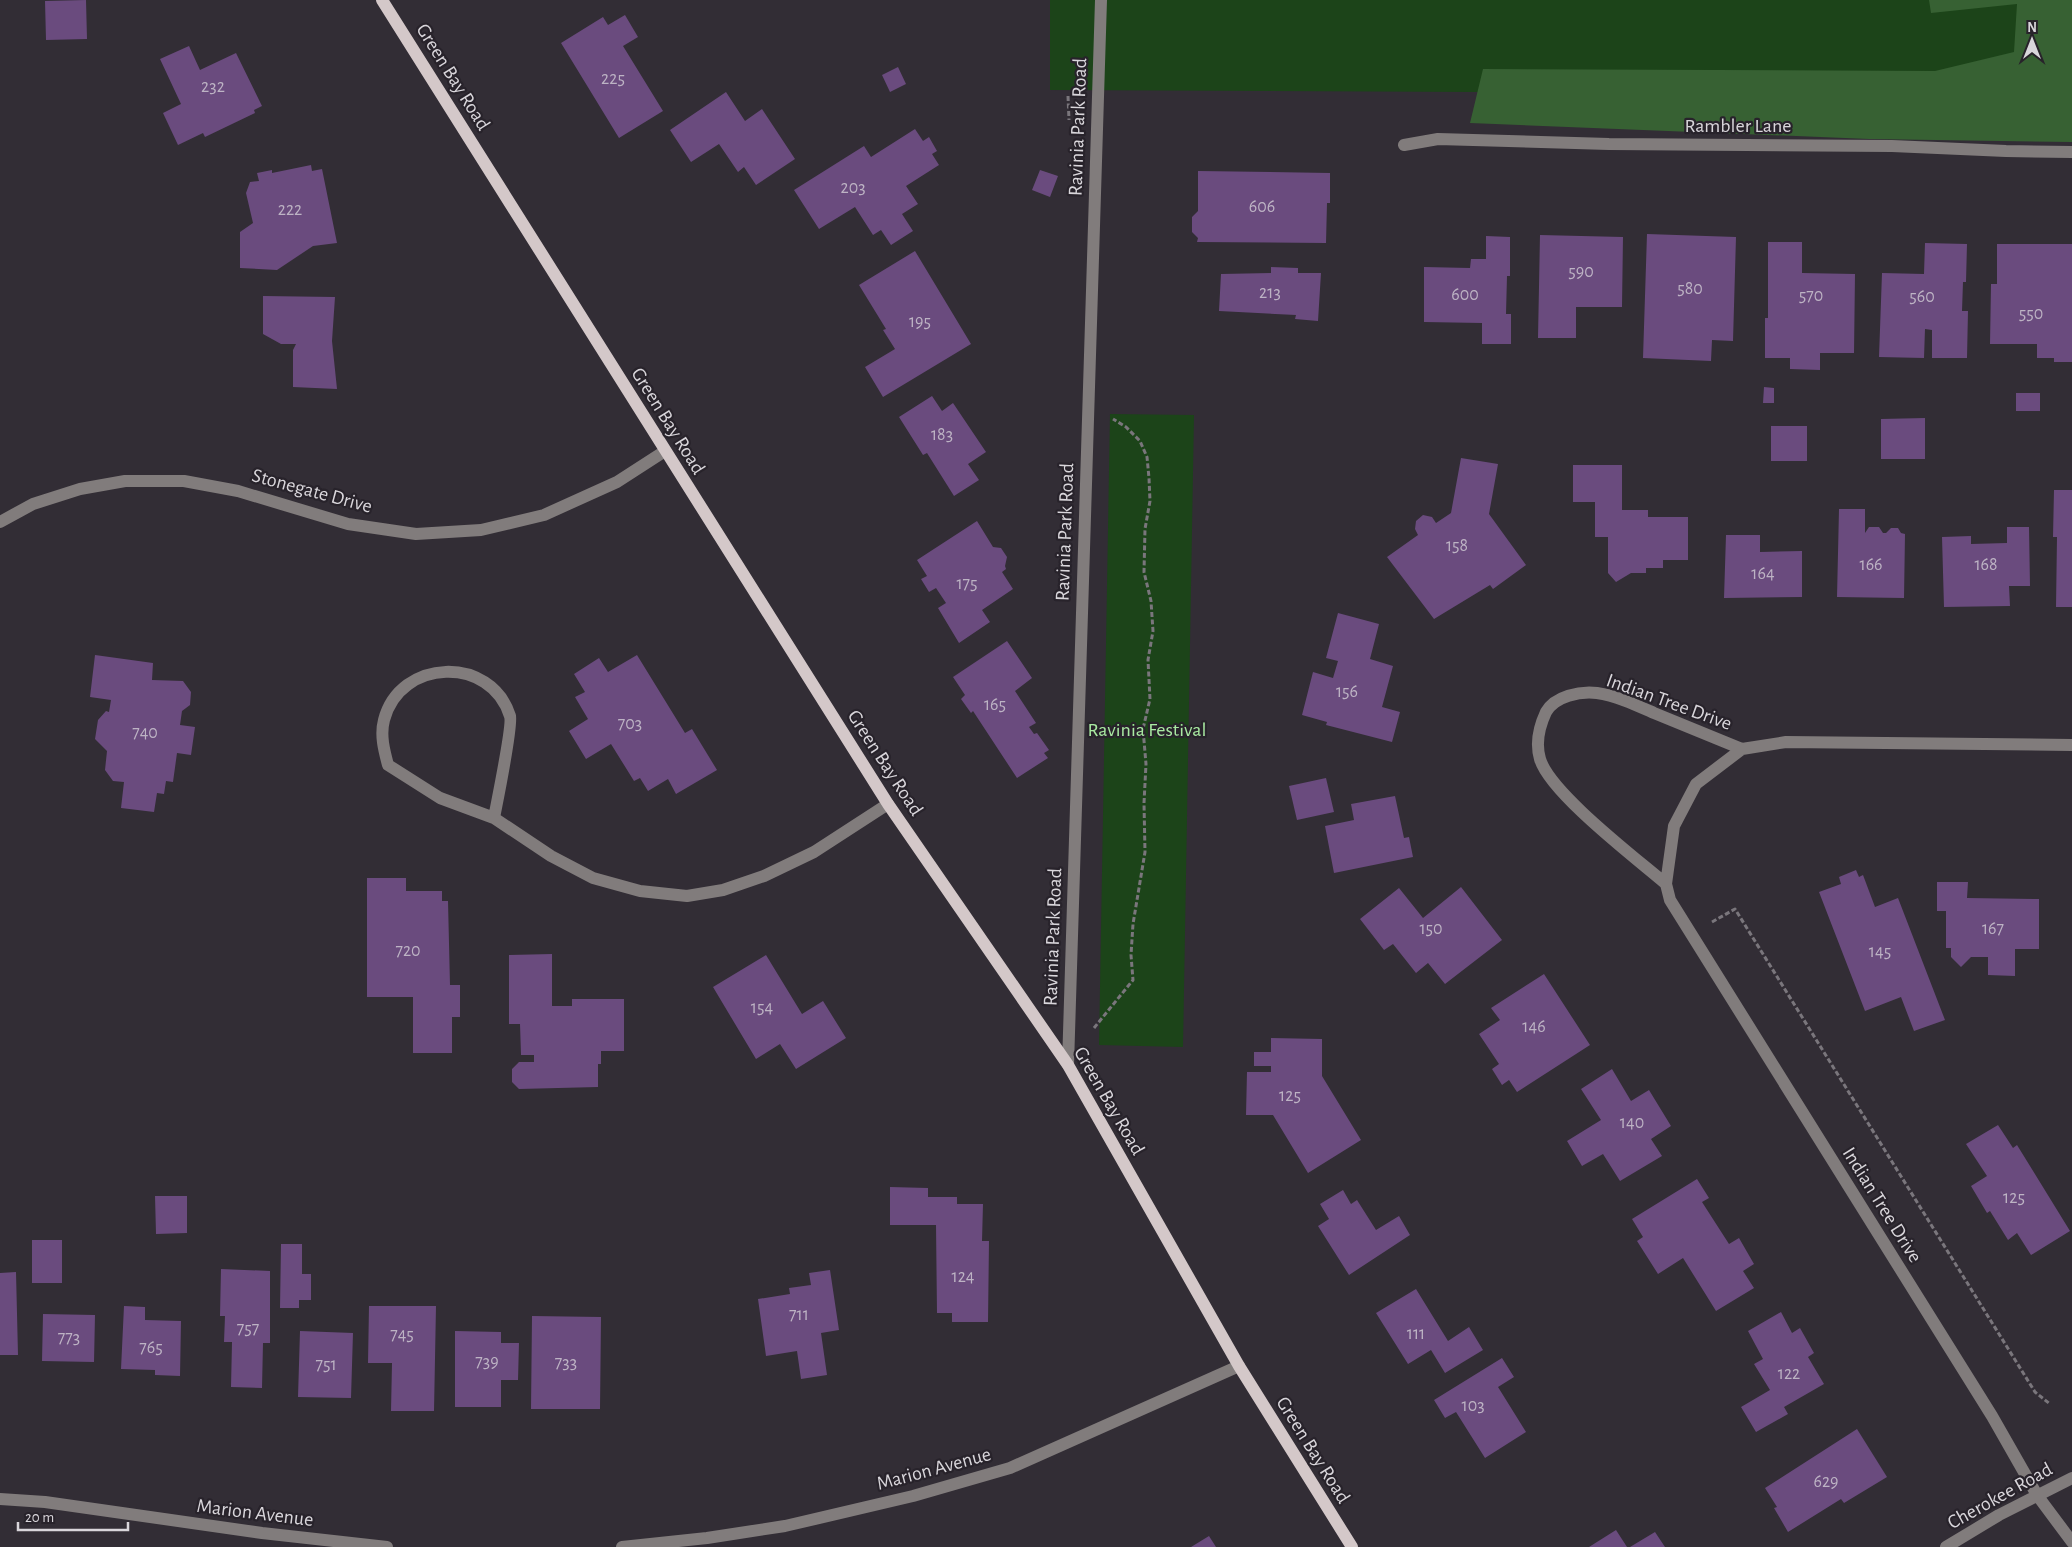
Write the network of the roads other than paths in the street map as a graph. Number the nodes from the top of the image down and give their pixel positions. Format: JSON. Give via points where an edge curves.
{"nodes":[{"id":1,"x":382,"y":0,"type":"edge"},
{"id":2,"x":1101,"y":0,"type":"edge"},
{"id":3,"x":1404,"y":145,"type":"dead end"},
{"id":4,"x":2072,"y":152,"type":"edge"},
{"id":5,"x":666,"y":452,"type":"junction"},
{"id":6,"x":0,"y":522,"type":"edge"},
{"id":7,"x":2072,"y":745,"type":"edge"},
{"id":8,"x":1742,"y":749,"type":"junction"},
{"id":9,"x":888,"y":804,"type":"junction"},
{"id":10,"x":494,"y":818,"type":"junction"},
{"id":11,"x":1666,"y":884,"type":"junction"},
{"id":12,"x":1068,"y":1065,"type":"junction"},
{"id":13,"x":1239,"y":1366,"type":"junction"},
{"id":14,"x":2072,"y":1478,"type":"edge"},
{"id":15,"x":2038,"y":1495,"type":"junction"},
{"id":16,"x":0,"y":1499,"type":"edge"},
{"id":17,"x":2072,"y":1542,"type":"edge"},
{"id":18,"x":387,"y":1547,"type":"edge"},
{"id":19,"x":622,"y":1547,"type":"edge"},
{"id":20,"x":1352,"y":1547,"type":"edge"},
{"id":21,"x":1946,"y":1547,"type":"edge"}],
"edges":[{"from":1,"to":5,"type":"main road","name":"Green Bay Road"},
{"from":2,"to":12,"type":"street","name":"Ravinia Park Road"},
{"from":3,"to":4,"type":"street","name":"Rambler Lane","via":[[1438,139]]},
{"from":5,"to":6,"type":"street","name":"Stonegate Drive","via":[[617,482],[544,515],[481,530],[416,534],[348,524],[238,491],[184,481],[125,481],[80,489],[33,504]]},
{"from":5,"to":9,"type":"main road","name":"Green Bay Road"},
{"from":7,"to":8,"type":"street","name":"Indian Tree Drive","via":[[1786,742]]},
{"from":8,"to":11,"type":"street","name":"Indian Tree Drive","via":[[1696,784],[1674,826]]},
{"from":8,"to":11,"type":"street","name":"Indian Tree Drive","via":[[1623,700],[1596,693],[1575,693],[1548,708],[1541,722],[1538,747],[1540,761],[1553,781],[1569,800]]},
{"from":9,"to":10,"type":"street","via":[[814,852],[764,876],[723,890],[687,896],[640,891],[594,878],[551,856]]},
{"from":9,"to":12,"type":"main road","name":"Green Bay Road"},
{"from":10,"to":10,"type":"street","via":[[511,718],[502,700],[488,684],[470,675],[450,671],[430,673],[409,683],[393,699],[384,720],[382,743],[388,765],[440,798]]},
{"from":11,"to":15,"type":"street","name":"Indian Tree Drive","via":[[1670,900]]},
{"from":12,"to":13,"type":"main road","name":"Green Bay Road"},
{"from":13,"to":19,"type":"street","name":"Marion Avenue","via":[[1010,1468],[913,1496],[786,1526]]},
{"from":13,"to":20,"type":"main road","name":"Green Bay Road"},
{"from":14,"to":15,"type":"street","name":"Cherokee Road"},
{"from":15,"to":17,"type":"street","name":"Indian Tree Drive"},
{"from":15,"to":21,"type":"street","name":"Cherokee Road"},
{"from":16,"to":18,"type":"street","name":"Marion Avenue","via":[[45,1502],[262,1534]]}]}
